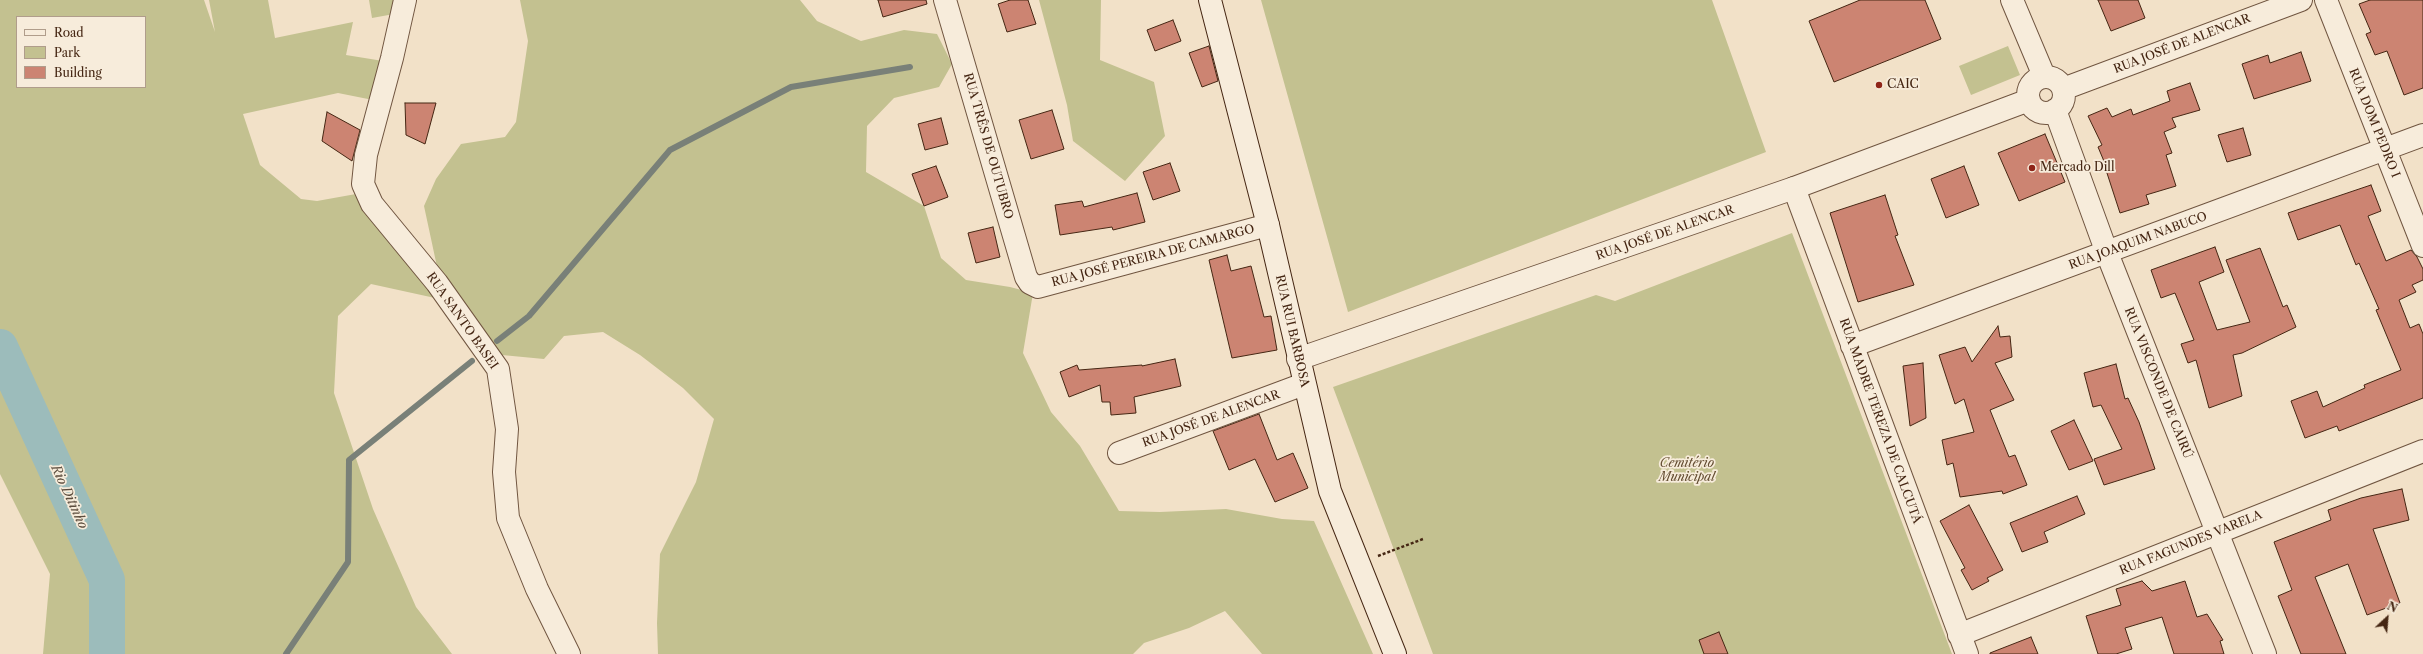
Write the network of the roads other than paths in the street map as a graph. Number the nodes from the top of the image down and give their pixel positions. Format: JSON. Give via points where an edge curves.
{"nodes":[{"id":1,"x":405,"y":0,"type":"edge"},
{"id":2,"x":945,"y":0,"type":"edge"},
{"id":3,"x":1210,"y":0,"type":"edge"},
{"id":4,"x":2012,"y":0,"type":"edge"},
{"id":5,"x":2301,"y":0,"type":"edge"},
{"id":6,"x":2326,"y":0,"type":"edge"},
{"id":7,"x":2044,"y":76,"type":"junction"},
{"id":8,"x":2063,"y":89,"type":"junction"},
{"id":9,"x":2029,"y":100,"type":"junction"},
{"id":10,"x":2055,"y":110,"type":"junction"},
{"id":11,"x":2423,"y":135,"type":"edge"},
{"id":12,"x":2385,"y":150,"type":"junction"},
{"id":13,"x":1794,"y":188,"type":"junction"},
{"id":14,"x":1268,"y":225,"type":"junction"},
{"id":15,"x":2423,"y":246,"type":"edge"},
{"id":16,"x":2106,"y":253,"type":"junction"},
{"id":17,"x":1038,"y":287,"type":"joint"},
{"id":18,"x":1852,"y":346,"type":"junction"},
{"id":19,"x":1298,"y":359,"type":"junction"},
{"id":20,"x":1304,"y":384,"type":"junction"},
{"id":21,"x":2423,"y":450,"type":"edge"},
{"id":22,"x":1118,"y":453,"type":"dead end"},
{"id":23,"x":2217,"y":533,"type":"junction"},
{"id":24,"x":1963,"y":645,"type":"edge"},
{"id":25,"x":569,"y":654,"type":"edge"},
{"id":26,"x":1395,"y":654,"type":"edge"},
{"id":27,"x":2265,"y":654,"type":"edge"}],
"edges":[{"from":1,"to":25,"type":"street","name":"RUA SANTO BASEI","via":[[366,155],[363,184],[372,204],[437,283],[498,369],[507,429],[504,472],[508,518],[537,589]]},
{"from":2,"to":17,"type":"street","name":"RUA TRÊS DE OUTUBRO","via":[[1026,277],[1030,283]]},
{"from":3,"to":14,"type":"street","name":"RUA RUI BARBOSA"},
{"from":4,"to":7,"type":"street"},
{"from":5,"to":8,"type":"street","name":"RUA JOSÉ DE ALENCAR"},
{"from":6,"to":12,"type":"street","name":"RUA DOM PEDRO I"},
{"from":7,"to":8,"type":"street","via":[[2052,77]]},
{"from":7,"to":9,"type":"street","via":[[2031,84]]},
{"from":8,"to":10,"type":"street","via":[[2061,105]]},
{"from":9,"to":10,"type":"street","via":[[2039,111]]},
{"from":9,"to":13,"type":"street","name":"RUA JOSÉ DE ALENCAR"},
{"from":10,"to":16,"type":"street","name":"RUA VISCONDE DE CAIRÚ"},
{"from":11,"to":12,"type":"street","name":"RUA JOAQUIM NABUCO"},
{"from":12,"to":15,"type":"street","name":"RUA DOM PEDRO I"},
{"from":12,"to":16,"type":"street","name":"RUA JOAQUIM NABUCO"},
{"from":13,"to":18,"type":"street","name":"RUA MADRE TEREZA DE CALCUTÁ"},
{"from":13,"to":19,"type":"street","name":"RUA JOSÉ DE ALENCAR"},
{"from":14,"to":17,"type":"street","name":"RUA JOSÉ PEREIRA DE CAMARGO"},
{"from":14,"to":19,"type":"street","name":"RUA RUI BARBOSA"},
{"from":16,"to":18,"type":"street","name":"RUA JOAQUIM NABUCO"},
{"from":16,"to":23,"type":"street","name":"RUA VISCONDE DE CAIRÚ"},
{"from":18,"to":24,"type":"street","name":"RUA MADRE TEREZA DE CALCUTÁ"},
{"from":19,"to":20,"type":"street","name":"RUA RUI BARBOSA"},
{"from":20,"to":22,"type":"street","name":"RUA JOSÉ DE ALENCAR"},
{"from":20,"to":26,"type":"street","name":"RUA RUI BARBOSA","via":[[1330,491]]},
{"from":21,"to":23,"type":"street","name":"RUA FAGUNDES VARELA"},
{"from":23,"to":24,"type":"street","name":"RUA FAGUNDES VARELA"},
{"from":23,"to":27,"type":"street","name":"RUA VISCONDE DE CAIRÚ"}]}
